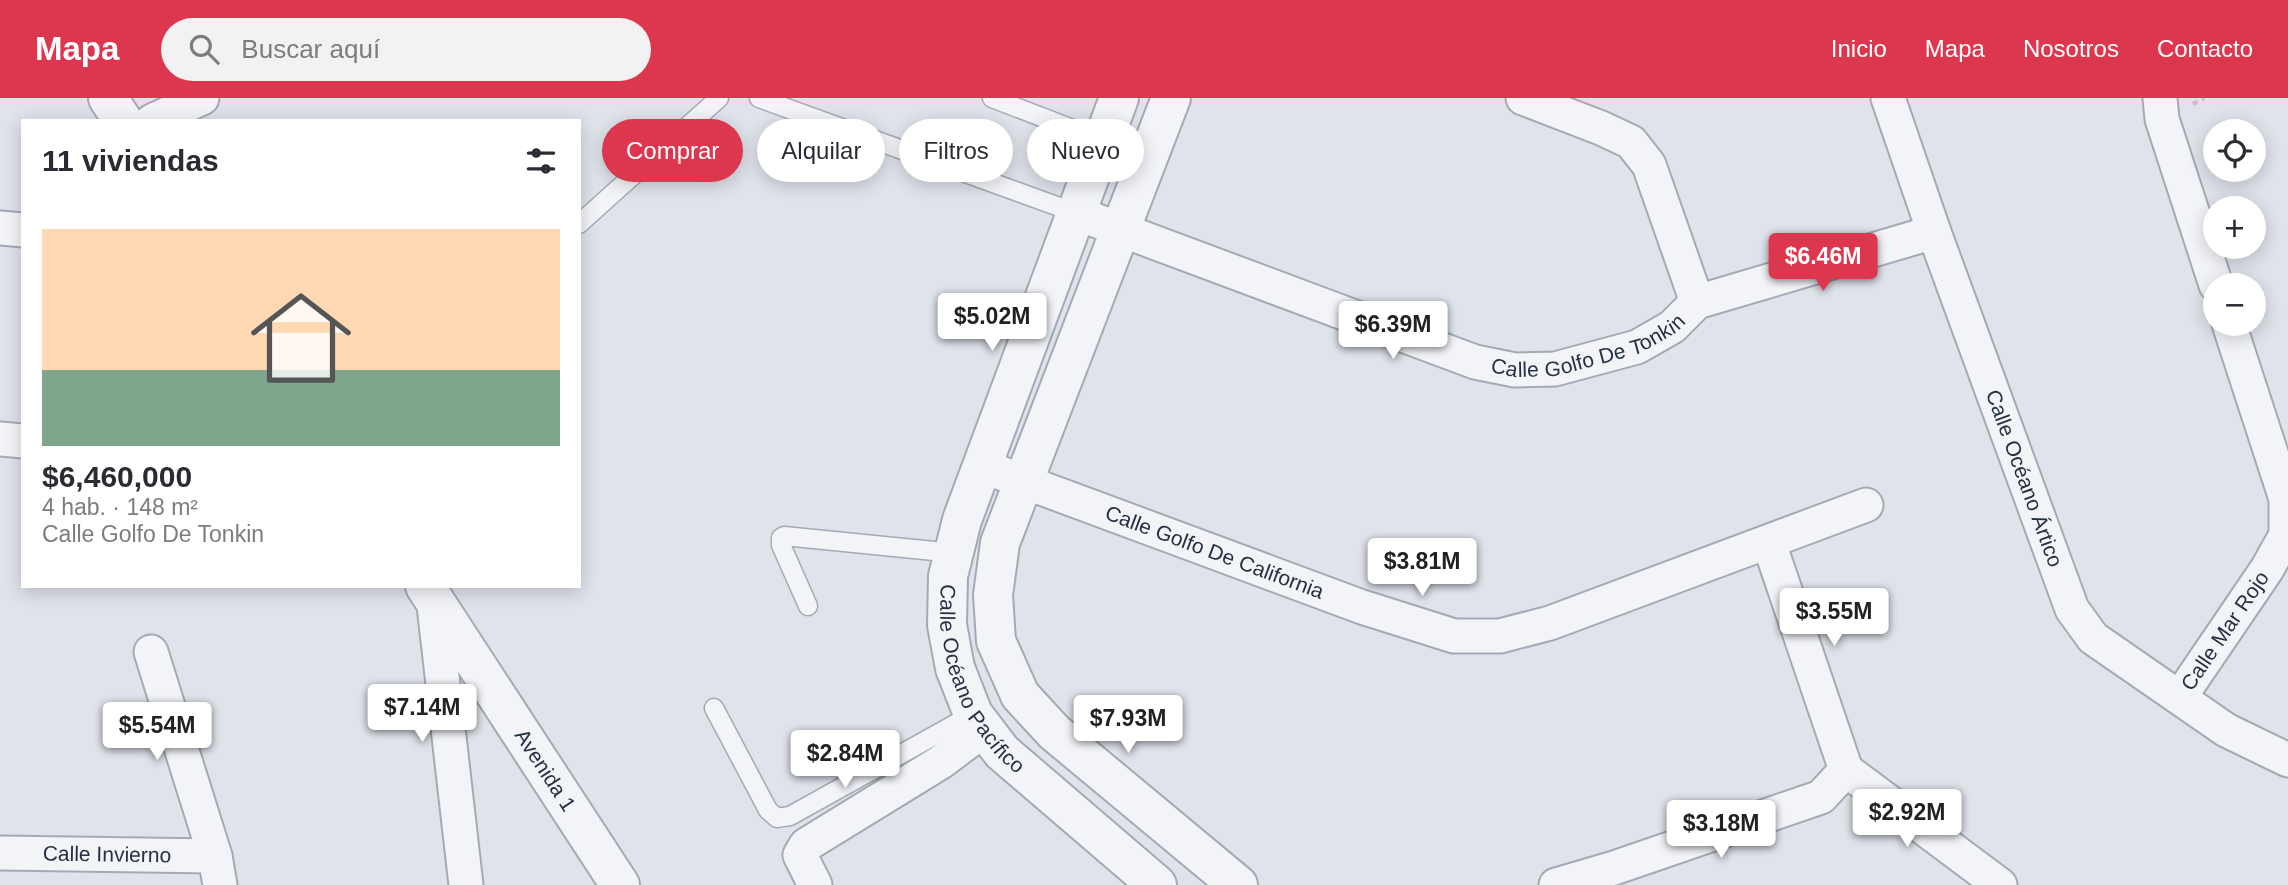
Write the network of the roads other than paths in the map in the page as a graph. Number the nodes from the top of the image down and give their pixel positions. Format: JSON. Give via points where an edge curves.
{"nodes":[{"id":1,"x":108,"y":98,"type":"edge"},
{"id":2,"x":202,"y":98,"type":"edge"},
{"id":3,"x":719,"y":98,"type":"edge"},
{"id":4,"x":758,"y":98,"type":"edge"},
{"id":5,"x":992,"y":98,"type":"edge"},
{"id":6,"x":1119,"y":98,"type":"edge"},
{"id":7,"x":1171,"y":98,"type":"edge"},
{"id":8,"x":1523,"y":98,"type":"edge"},
{"id":9,"x":1888,"y":98,"type":"edge"},
{"id":10,"x":2160,"y":98,"type":"edge"},
{"id":11,"x":122,"y":119,"type":"edge"},
{"id":12,"x":156,"y":119,"type":"edge"},
{"id":13,"x":1045,"y":119,"type":"edge"},
{"id":14,"x":1111,"y":119,"type":"edge"},
{"id":15,"x":1144,"y":157,"type":"edge"},
{"id":16,"x":1148,"y":158,"type":"junction"},
{"id":17,"x":1088,"y":182,"type":"edge"},
{"id":18,"x":1076,"y":213,"type":"junction"},
{"id":19,"x":581,"y":222,"type":"edge"},
{"id":20,"x":0,"y":228,"type":"edge"},
{"id":21,"x":21,"y":230,"type":"edge"},
{"id":22,"x":1120,"y":230,"type":"junction"},
{"id":23,"x":1934,"y":232,"type":"junction"},
{"id":24,"x":2212,"y":273,"type":"edge"},
{"id":25,"x":1697,"y":302,"type":"junction"},
{"id":26,"x":2233,"y":336,"type":"edge"},
{"id":27,"x":0,"y":439,"type":"edge"},
{"id":28,"x":21,"y":441,"type":"edge"},
{"id":29,"x":982,"y":466,"type":"junction"},
{"id":30,"x":1024,"y":482,"type":"junction"},
{"id":31,"x":1866,"y":505,"type":"dead end"},
{"id":32,"x":1769,"y":543,"type":"junction"},
{"id":33,"x":954,"y":553,"type":"junction"},
{"id":34,"x":429,"y":592,"type":"edge"},
{"id":35,"x":807,"y":606,"type":"dead end"},
{"id":36,"x":151,"y":652,"type":"dead end"},
{"id":37,"x":2180,"y":697,"type":"junction"},
{"id":38,"x":714,"y":708,"type":"dead end"},
{"id":39,"x":979,"y":722,"type":"junction"},
{"id":40,"x":2288,"y":760,"type":"edge"},
{"id":41,"x":1846,"y":770,"type":"junction"},
{"id":42,"x":0,"y":853,"type":"edge"},
{"id":43,"x":217,"y":871,"type":"edge"},
{"id":44,"x":1624,"y":877,"type":"edge"},
{"id":45,"x":466,"y":885,"type":"edge"},
{"id":46,"x":620,"y":885,"type":"edge"},
{"id":47,"x":815,"y":885,"type":"edge"},
{"id":48,"x":1157,"y":885,"type":"edge"},
{"id":49,"x":1238,"y":885,"type":"edge"},
{"id":50,"x":1556,"y":885,"type":"edge"},
{"id":51,"x":2000,"y":885,"type":"edge"}],
"edges":[{"from":1,"to":11,"type":"street"},
{"from":2,"to":12,"type":"street"},
{"from":3,"to":19,"type":"lane"},
{"from":4,"to":18,"type":"lane"},
{"from":5,"to":13,"type":"lane"},
{"from":6,"to":14,"type":"street","name":"Calle Océano Pacífico"},
{"from":7,"to":16,"type":"street","name":"Calle Océano Pacífico"},
{"from":8,"to":25,"type":"street","name":"Calle Golfo De Tonkin","via":[[1631,142],[1649,165]]},
{"from":9,"to":23,"type":"street","name":"Calle Océano Ártico"},
{"from":10,"to":24,"type":"street","via":[[2162,118]]},
{"from":15,"to":16,"type":"lane"},
{"from":16,"to":22,"type":"street","name":"Calle Océano Pacífico"},
{"from":17,"to":18,"type":"street","name":"Calle Océano Pacífico"},
{"from":18,"to":22,"type":"street","name":"Calle Golfo De Tonkin"},
{"from":18,"to":29,"type":"street","name":"Calle Océano Pacífico"},
{"from":20,"to":21,"type":"street"},
{"from":22,"to":25,"type":"street","name":"Calle Golfo De Tonkin","via":[[1475,362],[1515,370],[1555,369],[1637,347],[1672,327]]},
{"from":22,"to":30,"type":"street","name":"Calle Océano Pacífico"},
{"from":23,"to":25,"type":"street","name":"Calle Golfo De Tonkin"},
{"from":23,"to":37,"type":"street","name":"Calle Océano Ártico","via":[[2072,609],[2093,638]]},
{"from":26,"to":37,"type":"street","name":"Calle Mar Rojo","via":[[2286,499],[2286,535]]},
{"from":27,"to":28,"type":"street"},
{"from":29,"to":30,"type":"street","name":"Calle Golfo De California"},
{"from":29,"to":33,"type":"street","name":"Calle Océano Pacífico"},
{"from":30,"to":32,"type":"street","name":"Calle Golfo De California","via":[[1362,607],[1454,636],[1500,636],[1550,623]]},
{"from":30,"to":49,"type":"street","name":"Calle Océano Pacífico","via":[[1000,542],[993,595],[996,641],[1020,695],[1054,732]]},
{"from":31,"to":32,"type":"street","name":"Calle Golfo De California"},
{"from":32,"to":41,"type":"street"},
{"from":33,"to":35,"type":"lane","via":[[784,536],[780,545]]},
{"from":33,"to":39,"type":"street","name":"Calle Océano Pacífico","via":[[948,576],[947,625],[955,668]]},
{"from":34,"to":45,"type":"street"},
{"from":34,"to":46,"type":"street","name":"Avenida 1"},
{"from":36,"to":43,"type":"street"},
{"from":37,"to":40,"type":"street","name":"Calle Océano Ártico","via":[[2227,730]]},
{"from":38,"to":39,"type":"lane","via":[[768,810],[777,817],[790,816]]},
{"from":39,"to":47,"type":"street","via":[[941,762],[806,845],[800,855]]},
{"from":39,"to":48,"type":"street","name":"Calle Océano Pacífico","via":[[1002,752]]},
{"from":41,"to":44,"type":"street","via":[[1821,797]]},
{"from":41,"to":51,"type":"street"},
{"from":42,"to":43,"type":"street","name":"Calle Invierno"},
{"from":44,"to":50,"type":"street"}]}
